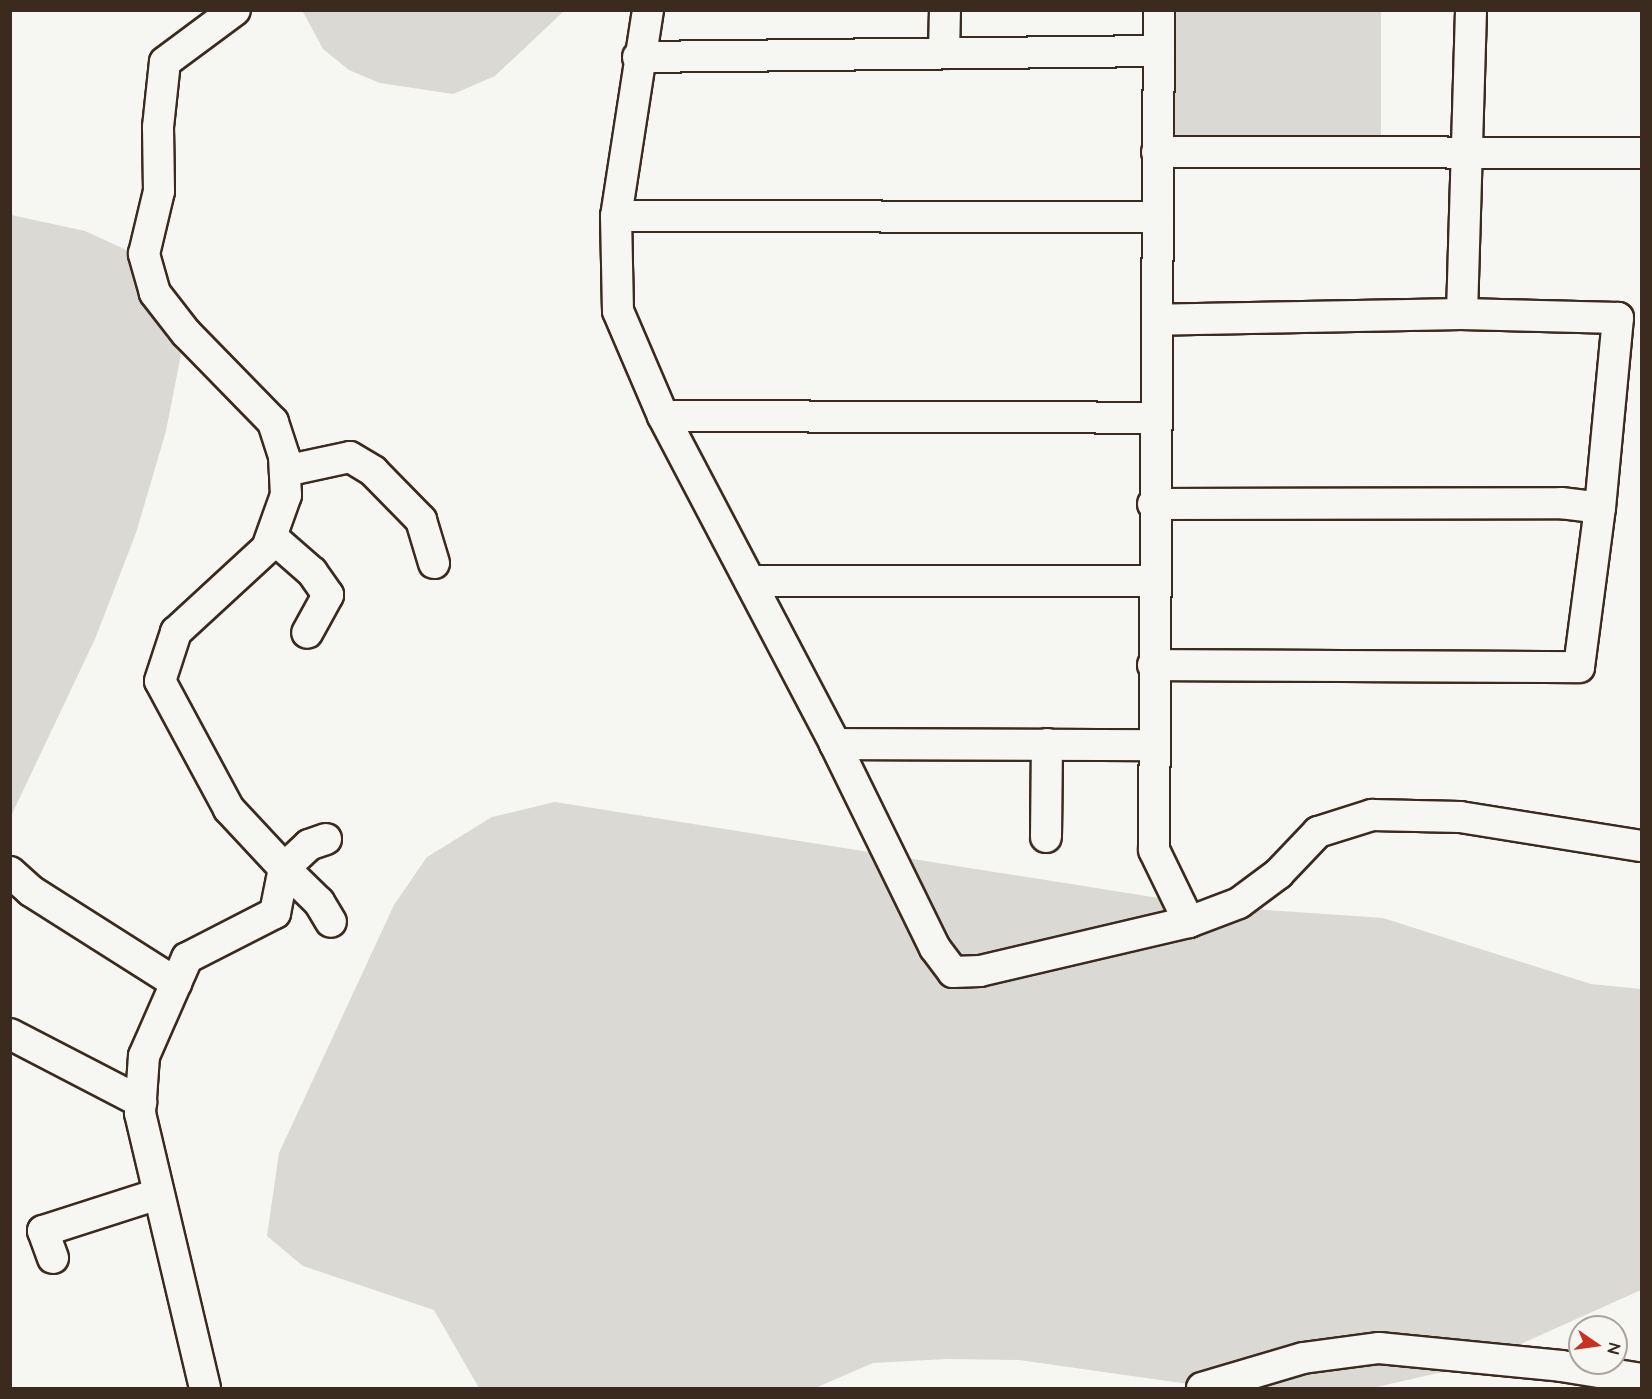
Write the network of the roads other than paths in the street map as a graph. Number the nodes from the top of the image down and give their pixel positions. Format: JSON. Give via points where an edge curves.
{"nodes":[{"id":1,"x":235,"y":10,"type":"edge"},
{"id":2,"x":648,"y":10,"type":"edge"},
{"id":3,"x":945,"y":10,"type":"edge"},
{"id":4,"x":1159,"y":10,"type":"edge"},
{"id":5,"x":1471,"y":10,"type":"edge"},
{"id":6,"x":1158,"y":51,"type":"junction"},
{"id":7,"x":944,"y":53,"type":"junction"},
{"id":8,"x":638,"y":57,"type":"junction"},
{"id":9,"x":1157,"y":152,"type":"junction"},
{"id":10,"x":1468,"y":153,"type":"junction"},
{"id":11,"x":1641,"y":153,"type":"edge"},
{"id":12,"x":615,"y":216,"type":"junction"},
{"id":13,"x":1156,"y":217,"type":"junction"},
{"id":14,"x":1462,"y":314,"type":"junction"},
{"id":15,"x":1157,"y":320,"type":"junction"},
{"id":16,"x":663,"y":416,"type":"junction"},
{"id":17,"x":1154,"y":418,"type":"junction"},
{"id":18,"x":285,"y":471,"type":"junction"},
{"id":19,"x":1153,"y":504,"type":"junction"},
{"id":20,"x":1600,"y":508,"type":"junction"},
{"id":21,"x":273,"y":538,"type":"junction"},
{"id":22,"x":434,"y":563,"type":"dead end"},
{"id":23,"x":750,"y":581,"type":"junction"},
{"id":24,"x":1152,"y":581,"type":"junction"},
{"id":25,"x":307,"y":633,"type":"dead end"},
{"id":26,"x":1153,"y":665,"type":"junction"},
{"id":27,"x":835,"y":744,"type":"junction"},
{"id":28,"x":1047,"y":744,"type":"junction"},
{"id":29,"x":1153,"y":745,"type":"junction"},
{"id":30,"x":1046,"y":837,"type":"dead end"},
{"id":31,"x":326,"y":839,"type":"dead end"},
{"id":32,"x":1641,"y":846,"type":"edge"},
{"id":33,"x":284,"y":868,"type":"junction"},
{"id":34,"x":10,"y":872,"type":"edge"},
{"id":35,"x":331,"y":922,"type":"dead end"},
{"id":36,"x":1189,"y":922,"type":"junction"},
{"id":37,"x":176,"y":983,"type":"junction"},
{"id":38,"x":10,"y":1034,"type":"edge"},
{"id":39,"x":141,"y":1102,"type":"junction"},
{"id":40,"x":158,"y":1194,"type":"junction"},
{"id":41,"x":44,"y":1234,"type":"dead end"},
{"id":42,"x":1641,"y":1379,"type":"edge"},
{"id":43,"x":198,"y":1387,"type":"edge"},
{"id":44,"x":1202,"y":1389,"type":"edge"}],
"edges":[{"from":1,"to":18,"type":"street","via":[[165,62],[158,127],[159,191],[144,255],[155,293],[179,325],[273,422]]},
{"from":2,"to":8,"type":"street"},
{"from":3,"to":7,"type":"street"},
{"from":4,"to":6,"type":"street"},
{"from":5,"to":10,"type":"street"},
{"from":6,"to":7,"type":"street"},
{"from":6,"to":9,"type":"street"},
{"from":7,"to":8,"type":"street"},
{"from":8,"to":12,"type":"street"},
{"from":9,"to":10,"type":"street"},
{"from":9,"to":13,"type":"street"},
{"from":10,"to":11,"type":"street"},
{"from":10,"to":14,"type":"street"},
{"from":12,"to":13,"type":"street"},
{"from":12,"to":16,"type":"street","via":[[618,311]]},
{"from":13,"to":15,"type":"street"},
{"from":14,"to":15,"type":"street"},
{"from":14,"to":20,"type":"street","via":[[1618,318]]},
{"from":15,"to":17,"type":"street"},
{"from":16,"to":17,"type":"street"},
{"from":16,"to":23,"type":"street"},
{"from":17,"to":19,"type":"street"},
{"from":18,"to":21,"type":"street","via":[[286,495]]},
{"from":18,"to":22,"type":"street","via":[[350,457],[373,471],[421,520]]},
{"from":19,"to":20,"type":"street","via":[[1561,503]]},
{"from":19,"to":24,"type":"street"},
{"from":20,"to":26,"type":"street","via":[[1579,667]]},
{"from":21,"to":25,"type":"street","via":[[312,572],[328,595]]},
{"from":21,"to":33,"type":"street","via":[[176,632],[160,681],[229,809]]},
{"from":23,"to":24,"type":"street"},
{"from":23,"to":27,"type":"street"},
{"from":24,"to":26,"type":"street"},
{"from":26,"to":29,"type":"street"},
{"from":27,"to":28,"type":"street"},
{"from":27,"to":36,"type":"street","via":[[935,948],[953,972],[981,971]]},
{"from":28,"to":29,"type":"street"},
{"from":28,"to":30,"type":"street"},
{"from":29,"to":36,"type":"street","via":[[1154,850]]},
{"from":31,"to":33,"type":"street","via":[[309,845]]},
{"from":32,"to":36,"type":"street","via":[[1460,817],[1372,815],[1318,832],[1278,874],[1239,903]]},
{"from":33,"to":35,"type":"street","via":[[319,902]]},
{"from":33,"to":37,"type":"street","via":[[275,913],[187,958]]},
{"from":34,"to":37,"type":"street","via":[[31,891]]},
{"from":37,"to":39,"type":"street","via":[[144,1056]]},
{"from":38,"to":39,"type":"street"},
{"from":39,"to":40,"type":"street"},
{"from":40,"to":41,"type":"street"},
{"from":40,"to":43,"type":"street"},
{"from":42,"to":44,"type":"street","via":[[1561,1366],[1378,1348],[1303,1358]]}]}
